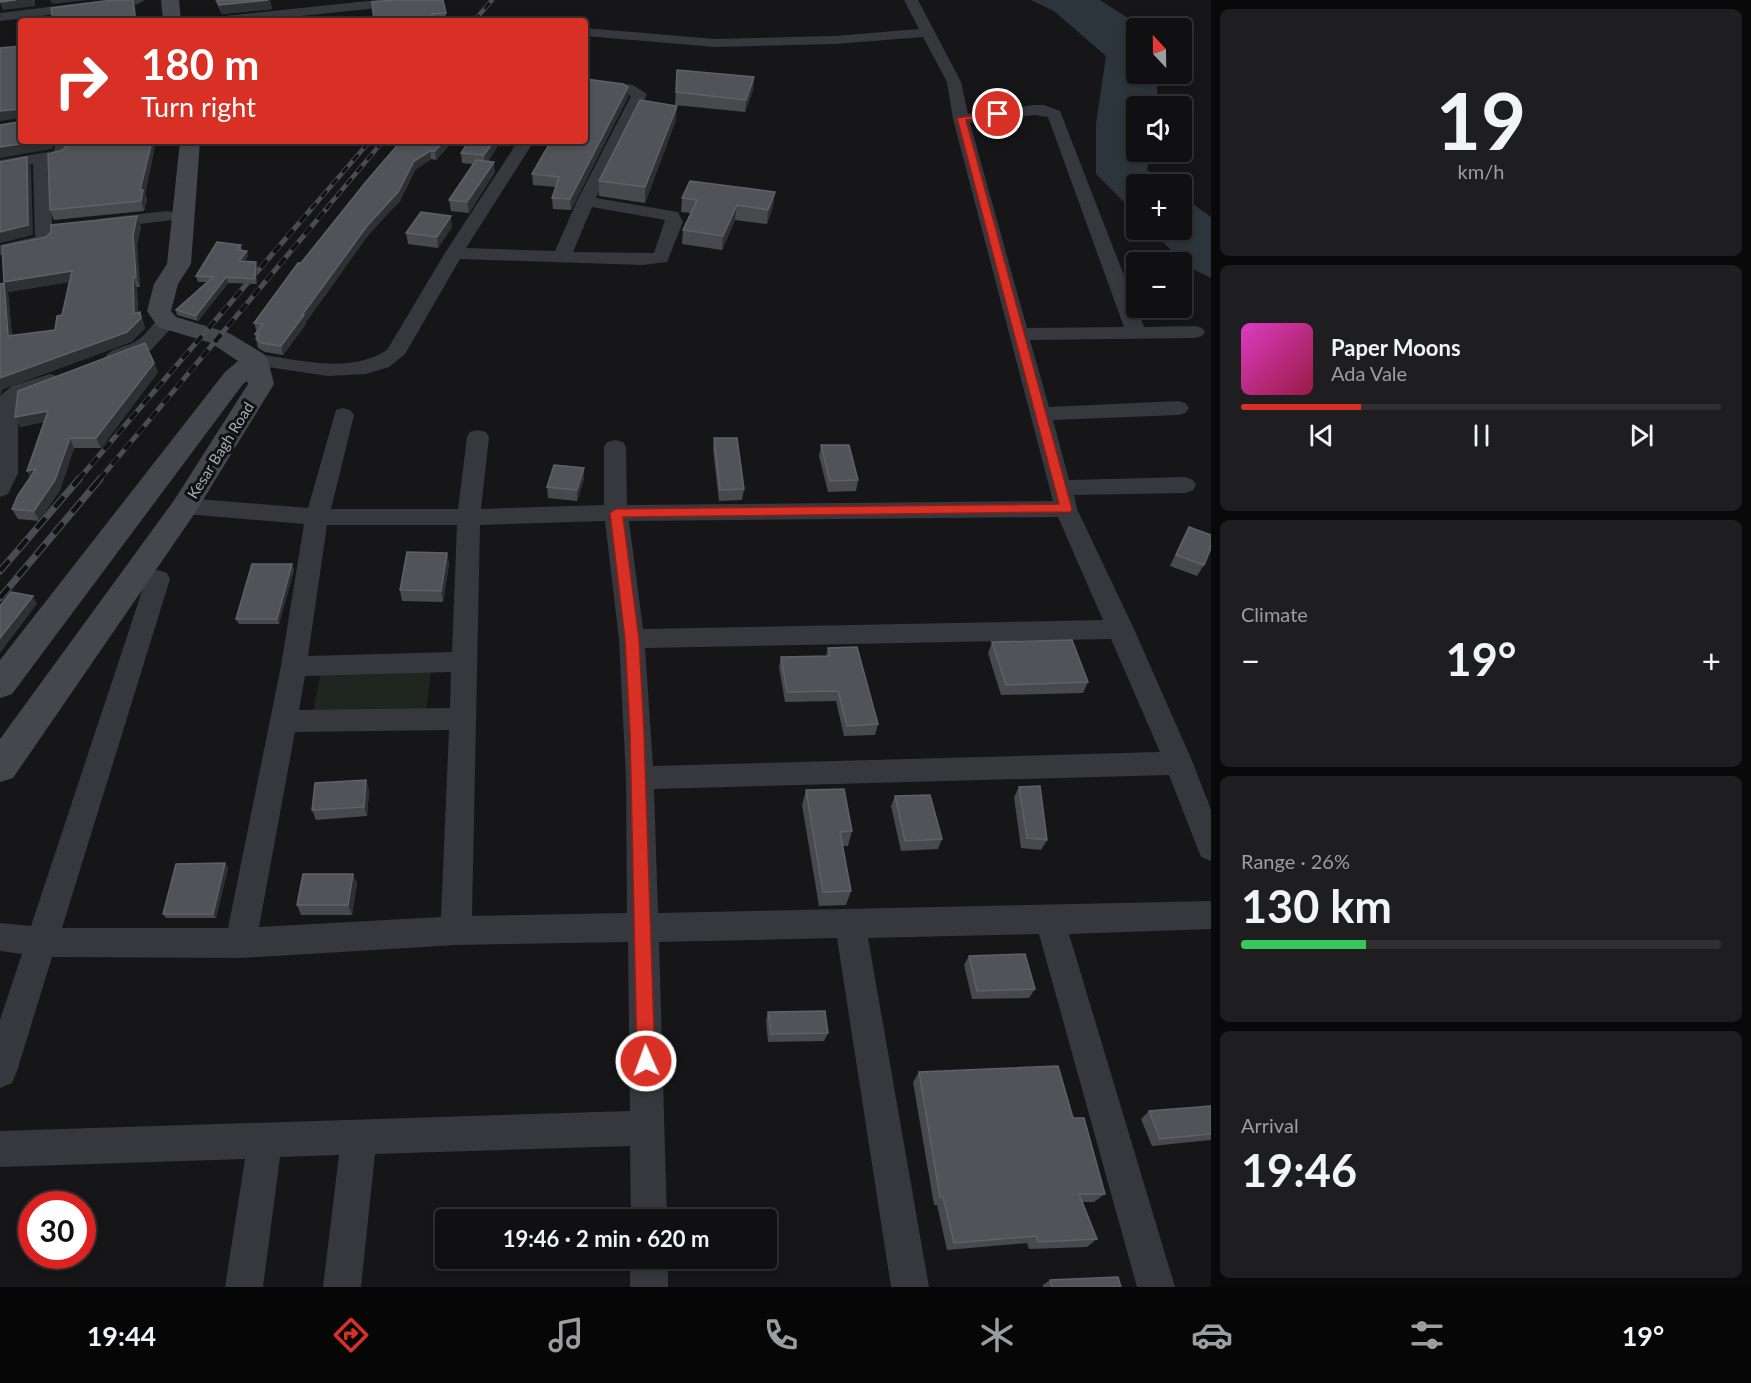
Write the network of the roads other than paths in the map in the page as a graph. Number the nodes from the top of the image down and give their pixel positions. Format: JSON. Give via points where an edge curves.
{"nodes":[{"id":1,"x":138,"y":0,"type":"edge"},
{"id":2,"x":268,"y":0,"type":"edge"},
{"id":3,"x":414,"y":0,"type":"edge"},
{"id":4,"x":911,"y":0,"type":"edge"},
{"id":5,"x":342,"y":4,"type":"edge"},
{"id":6,"x":49,"y":11,"type":"edge"},
{"id":7,"x":271,"y":15,"type":"junction"},
{"id":8,"x":0,"y":17,"type":"edge"},
{"id":9,"x":243,"y":18,"type":"edge"},
{"id":10,"x":928,"y":32,"type":"junction"},
{"id":11,"x":588,"y":41,"type":"edge"},
{"id":12,"x":588,"y":83,"type":"edge"},
{"id":13,"x":961,"y":118,"type":"junction"},
{"id":14,"x":64,"y":144,"type":"edge"},
{"id":15,"x":175,"y":144,"type":"edge"},
{"id":16,"x":190,"y":144,"type":"edge"},
{"id":17,"x":524,"y":144,"type":"edge"},
{"id":18,"x":41,"y":159,"type":"junction"},
{"id":19,"x":0,"y":165,"type":"edge"},
{"id":20,"x":586,"y":201,"type":"junction"},
{"id":21,"x":167,"y":216,"type":"junction"},
{"id":22,"x":92,"y":224,"type":"edge"},
{"id":23,"x":0,"y":250,"type":"edge"},
{"id":24,"x":454,"y":253,"type":"junction"},
{"id":25,"x":562,"y":257,"type":"junction"},
{"id":26,"x":166,"y":284,"type":"junction"},
{"id":27,"x":166,"y":322,"type":"junction"},
{"id":28,"x":1195,"y":332,"type":"dead end"},
{"id":29,"x":1136,"y":333,"type":"junction"},
{"id":30,"x":1018,"y":334,"type":"junction"},
{"id":31,"x":255,"y":360,"type":"junction"},
{"id":32,"x":99,"y":363,"type":"edge"},
{"id":33,"x":68,"y":374,"type":"edge"},
{"id":34,"x":1178,"y":408,"type":"dead end"},
{"id":35,"x":1039,"y":414,"type":"junction"},
{"id":36,"x":343,"y":415,"type":"dead end"},
{"id":37,"x":4,"y":416,"type":"edge"},
{"id":38,"x":478,"y":437,"type":"dead end"},
{"id":39,"x":615,"y":447,"type":"dead end"},
{"id":40,"x":1185,"y":485,"type":"dead end"},
{"id":41,"x":0,"y":489,"type":"edge"},
{"id":42,"x":1064,"y":499,"type":"junction"},
{"id":43,"x":185,"y":506,"type":"junction"},
{"id":44,"x":616,"y":513,"type":"junction"},
{"id":45,"x":317,"y":517,"type":"junction"},
{"id":46,"x":469,"y":518,"type":"junction"},
{"id":47,"x":158,"y":579,"type":"dead end"},
{"id":48,"x":1121,"y":629,"type":"junction"},
{"id":49,"x":632,"y":639,"type":"junction"},
{"id":50,"x":466,"y":662,"type":"junction"},
{"id":51,"x":294,"y":666,"type":"junction"},
{"id":52,"x":0,"y":685,"type":"edge"},
{"id":53,"x":464,"y":719,"type":"junction"},
{"id":54,"x":284,"y":721,"type":"junction"},
{"id":55,"x":1179,"y":763,"type":"junction"},
{"id":56,"x":0,"y":767,"type":"edge"},
{"id":57,"x":640,"y":778,"type":"junction"},
{"id":58,"x":1211,"y":848,"type":"edge"},
{"id":59,"x":1211,"y":915,"type":"edge"},
{"id":60,"x":1050,"y":920,"type":"junction"},
{"id":61,"x":850,"y":923,"type":"junction"},
{"id":62,"x":642,"y":927,"type":"junction"},
{"id":63,"x":456,"y":931,"type":"junction"},
{"id":64,"x":0,"y":937,"type":"edge"},
{"id":65,"x":40,"y":942,"type":"junction"},
{"id":66,"x":241,"y":943,"type":"junction"},
{"id":67,"x":0,"y":1071,"type":"edge"},
{"id":68,"x":648,"y":1128,"type":"junction"},
{"id":69,"x":359,"y":1137,"type":"junction"},
{"id":70,"x":265,"y":1140,"type":"junction"},
{"id":71,"x":0,"y":1149,"type":"edge"},
{"id":72,"x":649,"y":1209,"type":"edge"},
{"id":73,"x":649,"y":1269,"type":"edge"},
{"id":74,"x":244,"y":1287,"type":"edge"},
{"id":75,"x":342,"y":1287,"type":"edge"},
{"id":76,"x":649,"y":1287,"type":"edge"},
{"id":77,"x":910,"y":1287,"type":"edge"},
{"id":78,"x":1156,"y":1287,"type":"edge"}],
"edges":[{"from":1,"to":6,"type":"street"},
{"from":2,"to":7,"type":"street"},
{"from":3,"to":5,"type":"street"},
{"from":4,"to":10,"type":"street"},
{"from":5,"to":7,"type":"street"},
{"from":6,"to":8,"type":"street"},
{"from":7,"to":9,"type":"street"},
{"from":10,"to":11,"type":"street","via":[[853,39],[715,43]]},
{"from":10,"to":13,"type":"street","via":[[954,82]]},
{"from":12,"to":20,"type":"street","via":[[628,88],[639,94]]},
{"from":13,"to":29,"type":"street","via":[[1034,110],[1055,114]]},
{"from":13,"to":30,"type":"street"},
{"from":14,"to":18,"type":"street","via":[[59,155]]},
{"from":15,"to":21,"type":"main road"},
{"from":16,"to":26,"type":"main road","via":[[179,264]]},
{"from":17,"to":24,"type":"street"},
{"from":18,"to":19,"type":"street"},
{"from":18,"to":23,"type":"street","via":[[51,228],[44,241]]},
{"from":20,"to":25,"type":"street"},
{"from":20,"to":25,"type":"street","via":[[672,216],[674,222],[663,255],[654,260]]},
{"from":21,"to":22,"type":"street"},
{"from":21,"to":26,"type":"main road","via":[[158,267]]},
{"from":24,"to":25,"type":"street"},
{"from":24,"to":31,"type":"street","via":[[395,354],[376,367],[343,369]]},
{"from":26,"to":27,"type":"main road","via":[[159,307]]},
{"from":27,"to":31,"type":"main road","via":[[219,338]]},
{"from":27,"to":32,"type":"street","via":[[139,348]]},
{"from":28,"to":29,"type":"street"},
{"from":29,"to":30,"type":"street"},
{"from":30,"to":35,"type":"street"},
{"from":31,"to":43,"type":"main road","name":"Kesar Bagh Road","via":[[261,384]]},
{"from":31,"to":52,"type":"main road","via":[[234,378]]},
{"from":33,"to":37,"type":"street","via":[[12,395]]},
{"from":34,"to":35,"type":"street"},
{"from":35,"to":42,"type":"street"},
{"from":36,"to":45,"type":"street"},
{"from":37,"to":41,"type":"street","via":[[7,474]]},
{"from":38,"to":46,"type":"street"},
{"from":39,"to":44,"type":"street"},
{"from":40,"to":42,"type":"street"},
{"from":42,"to":44,"type":"street"},
{"from":42,"to":48,"type":"street"},
{"from":43,"to":45,"type":"street"},
{"from":43,"to":56,"type":"main road","name":"Kesar Bagh Road"},
{"from":44,"to":46,"type":"street"},
{"from":44,"to":49,"type":"street"},
{"from":45,"to":46,"type":"street"},
{"from":45,"to":51,"type":"street"},
{"from":46,"to":50,"type":"street"},
{"from":47,"to":65,"type":"street"},
{"from":48,"to":49,"type":"street"},
{"from":48,"to":55,"type":"street"},
{"from":49,"to":57,"type":"street"},
{"from":50,"to":51,"type":"street"},
{"from":50,"to":53,"type":"street"},
{"from":51,"to":54,"type":"street"},
{"from":53,"to":54,"type":"street"},
{"from":53,"to":63,"type":"street"},
{"from":54,"to":66,"type":"street"},
{"from":55,"to":57,"type":"street"},
{"from":55,"to":58,"type":"street"},
{"from":57,"to":62,"type":"street"},
{"from":59,"to":60,"type":"street"},
{"from":60,"to":61,"type":"street"},
{"from":60,"to":78,"type":"street"},
{"from":61,"to":62,"type":"street"},
{"from":61,"to":77,"type":"street"},
{"from":62,"to":63,"type":"street"},
{"from":62,"to":68,"type":"street"},
{"from":63,"to":66,"type":"street"},
{"from":64,"to":65,"type":"street"},
{"from":65,"to":66,"type":"street"},
{"from":65,"to":67,"type":"street"},
{"from":68,"to":69,"type":"street"},
{"from":68,"to":72,"type":"street"},
{"from":69,"to":70,"type":"street"},
{"from":69,"to":75,"type":"street"},
{"from":70,"to":71,"type":"street"},
{"from":70,"to":74,"type":"street"},
{"from":73,"to":76,"type":"street"}]}
